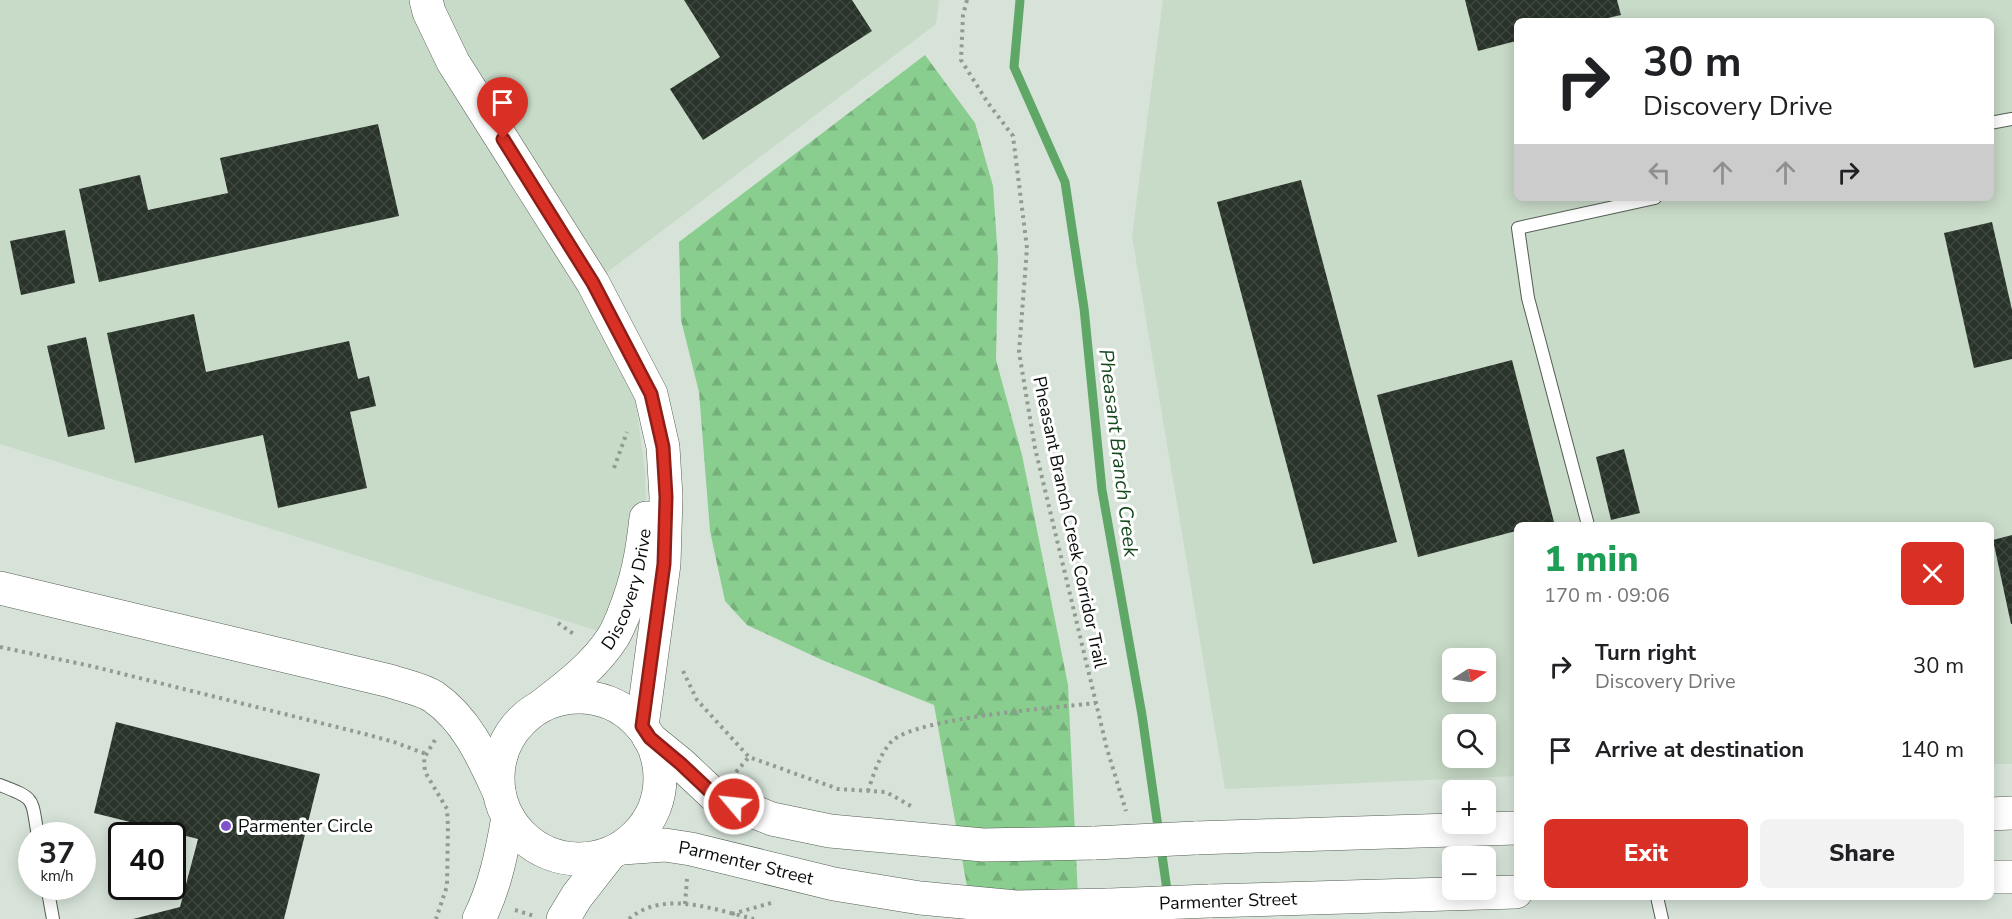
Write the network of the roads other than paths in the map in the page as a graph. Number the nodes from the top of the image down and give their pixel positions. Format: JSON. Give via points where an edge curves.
{"nodes":[{"id":1,"x":426,"y":0,"type":"edge"},
{"id":2,"x":2012,"y":119,"type":"edge"},
{"id":3,"x":1994,"y":122,"type":"edge"},
{"id":4,"x":1641,"y":201,"type":"edge"},
{"id":5,"x":620,"y":334,"type":"junction"},
{"id":6,"x":1587,"y":522,"type":"edge"},
{"id":7,"x":0,"y":588,"type":"edge"},
{"id":8,"x":540,"y":707,"type":"junction"},
{"id":9,"x":646,"y":732,"type":"junction"},
{"id":10,"x":0,"y":785,"type":"edge"},
{"id":11,"x":504,"y":804,"type":"junction"},
{"id":12,"x":2012,"y":813,"type":"edge"},
{"id":13,"x":1994,"y":814,"type":"edge"},
{"id":14,"x":35,"y":822,"type":"edge"},
{"id":15,"x":1514,"y":828,"type":"edge"},
{"id":16,"x":615,"y":851,"type":"junction"},
{"id":17,"x":1994,"y":877,"type":"edge"},
{"id":18,"x":2012,"y":877,"type":"edge"},
{"id":19,"x":1514,"y":892,"type":"edge"},
{"id":20,"x":50,"y":900,"type":"edge"},
{"id":21,"x":1658,"y":900,"type":"edge"},
{"id":22,"x":53,"y":919,"type":"edge"},
{"id":23,"x":479,"y":919,"type":"edge"},
{"id":24,"x":563,"y":919,"type":"edge"},
{"id":25,"x":1662,"y":919,"type":"edge"}],
"edges":[{"from":1,"to":5,"type":"main road","name":"Discovery Drive","via":[[453,62],[593,283]]},
{"from":2,"to":3,"type":"lane"},
{"from":4,"to":6,"type":"lane","via":[[1518,228],[1527,298]]},
{"from":5,"to":8,"type":"main road","name":"Discovery Drive","via":[[645,470],[641,562],[614,636],[577,677]]},
{"from":5,"to":9,"type":"main road","name":"Discovery Drive","via":[[651,394],[663,447],[664,564]]},
{"from":7,"to":11,"type":"main road","via":[[390,681],[432,696],[468,731]]},
{"from":8,"to":9,"type":"main road","via":[[561,699],[583,697],[605,702],[625,712]]},
{"from":8,"to":11,"type":"main road","via":[[520,722],[506,743],[499,767]]},
{"from":9,"to":15,"type":"main road","bridge":true,"via":[[715,796],[772,819],[830,831],[983,845]]},
{"from":9,"to":16,"type":"main road","via":[[658,762],[660,786],[654,811],[641,832]]},
{"from":10,"to":14,"type":"lane","via":[[27,795]]},
{"from":11,"to":16,"type":"main road","via":[[522,836],[540,850],[586,860]]},
{"from":11,"to":23,"type":"main road","via":[[503,843]]},
{"from":12,"to":13,"type":"main road"},
{"from":16,"to":19,"type":"main road","name":"Parmenter Street","bridge":true,"via":[[665,845],[834,884],[920,898],[1016,907]]},
{"from":16,"to":24,"type":"main road"},
{"from":17,"to":18,"type":"main road"},
{"from":20,"to":22,"type":"lane"},
{"from":21,"to":25,"type":"lane"}]}
